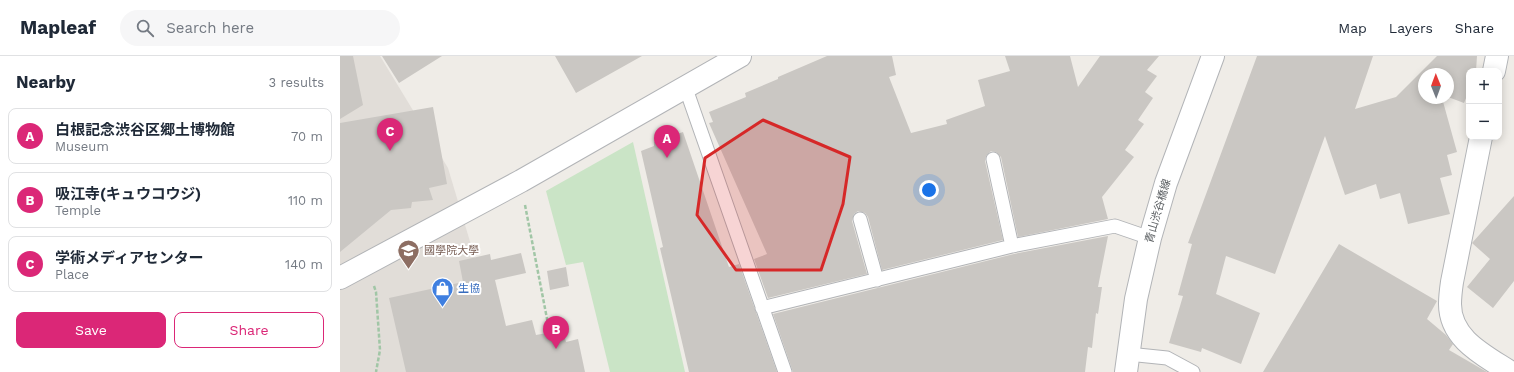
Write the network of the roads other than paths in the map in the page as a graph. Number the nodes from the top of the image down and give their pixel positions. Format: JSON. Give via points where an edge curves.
{"nodes":[{"id":1,"x":1497,"y":56,"type":"edge"},
{"id":2,"x":730,"y":58,"type":"edge"},
{"id":3,"x":1209,"y":58,"type":"edge"},
{"id":4,"x":1495,"y":68,"type":"edge"},
{"id":5,"x":685,"y":86,"type":"junction"},
{"id":6,"x":1480,"y":140,"type":"edge"},
{"id":7,"x":993,"y":159,"type":"dead end"},
{"id":8,"x":860,"y":219,"type":"dead end"},
{"id":9,"x":1150,"y":238,"type":"junction"},
{"id":10,"x":1012,"y":246,"type":"junction"},
{"id":11,"x":340,"y":278,"type":"edge"},
{"id":12,"x":877,"y":280,"type":"junction"},
{"id":13,"x":762,"y":308,"type":"junction"},
{"id":14,"x":1127,"y":363,"type":"edge"},
{"id":15,"x":785,"y":372,"type":"edge"},
{"id":16,"x":1193,"y":372,"type":"edge"},
{"id":17,"x":1510,"y":372,"type":"edge"}],
"edges":[{"from":1,"to":4,"type":"street"},
{"from":2,"to":5,"type":"street"},
{"from":3,"to":9,"type":"street","name":"青山渋谷橋線"},
{"from":5,"to":11,"type":"street","via":[[521,181]]},
{"from":5,"to":13,"type":"lane"},
{"from":6,"to":17,"type":"street","via":[[1452,282],[1450,304],[1453,322],[1465,342]]},
{"from":7,"to":10,"type":"lane"},
{"from":8,"to":12,"type":"lane"},
{"from":9,"to":10,"type":"lane","via":[[1115,226]]},
{"from":9,"to":14,"type":"street","name":"青山渋谷橋線","via":[[1136,299]]},
{"from":10,"to":12,"type":"lane"},
{"from":12,"to":13,"type":"lane"},
{"from":13,"to":15,"type":"lane"},
{"from":14,"to":16,"type":"lane","via":[[1167,358]]}]}
